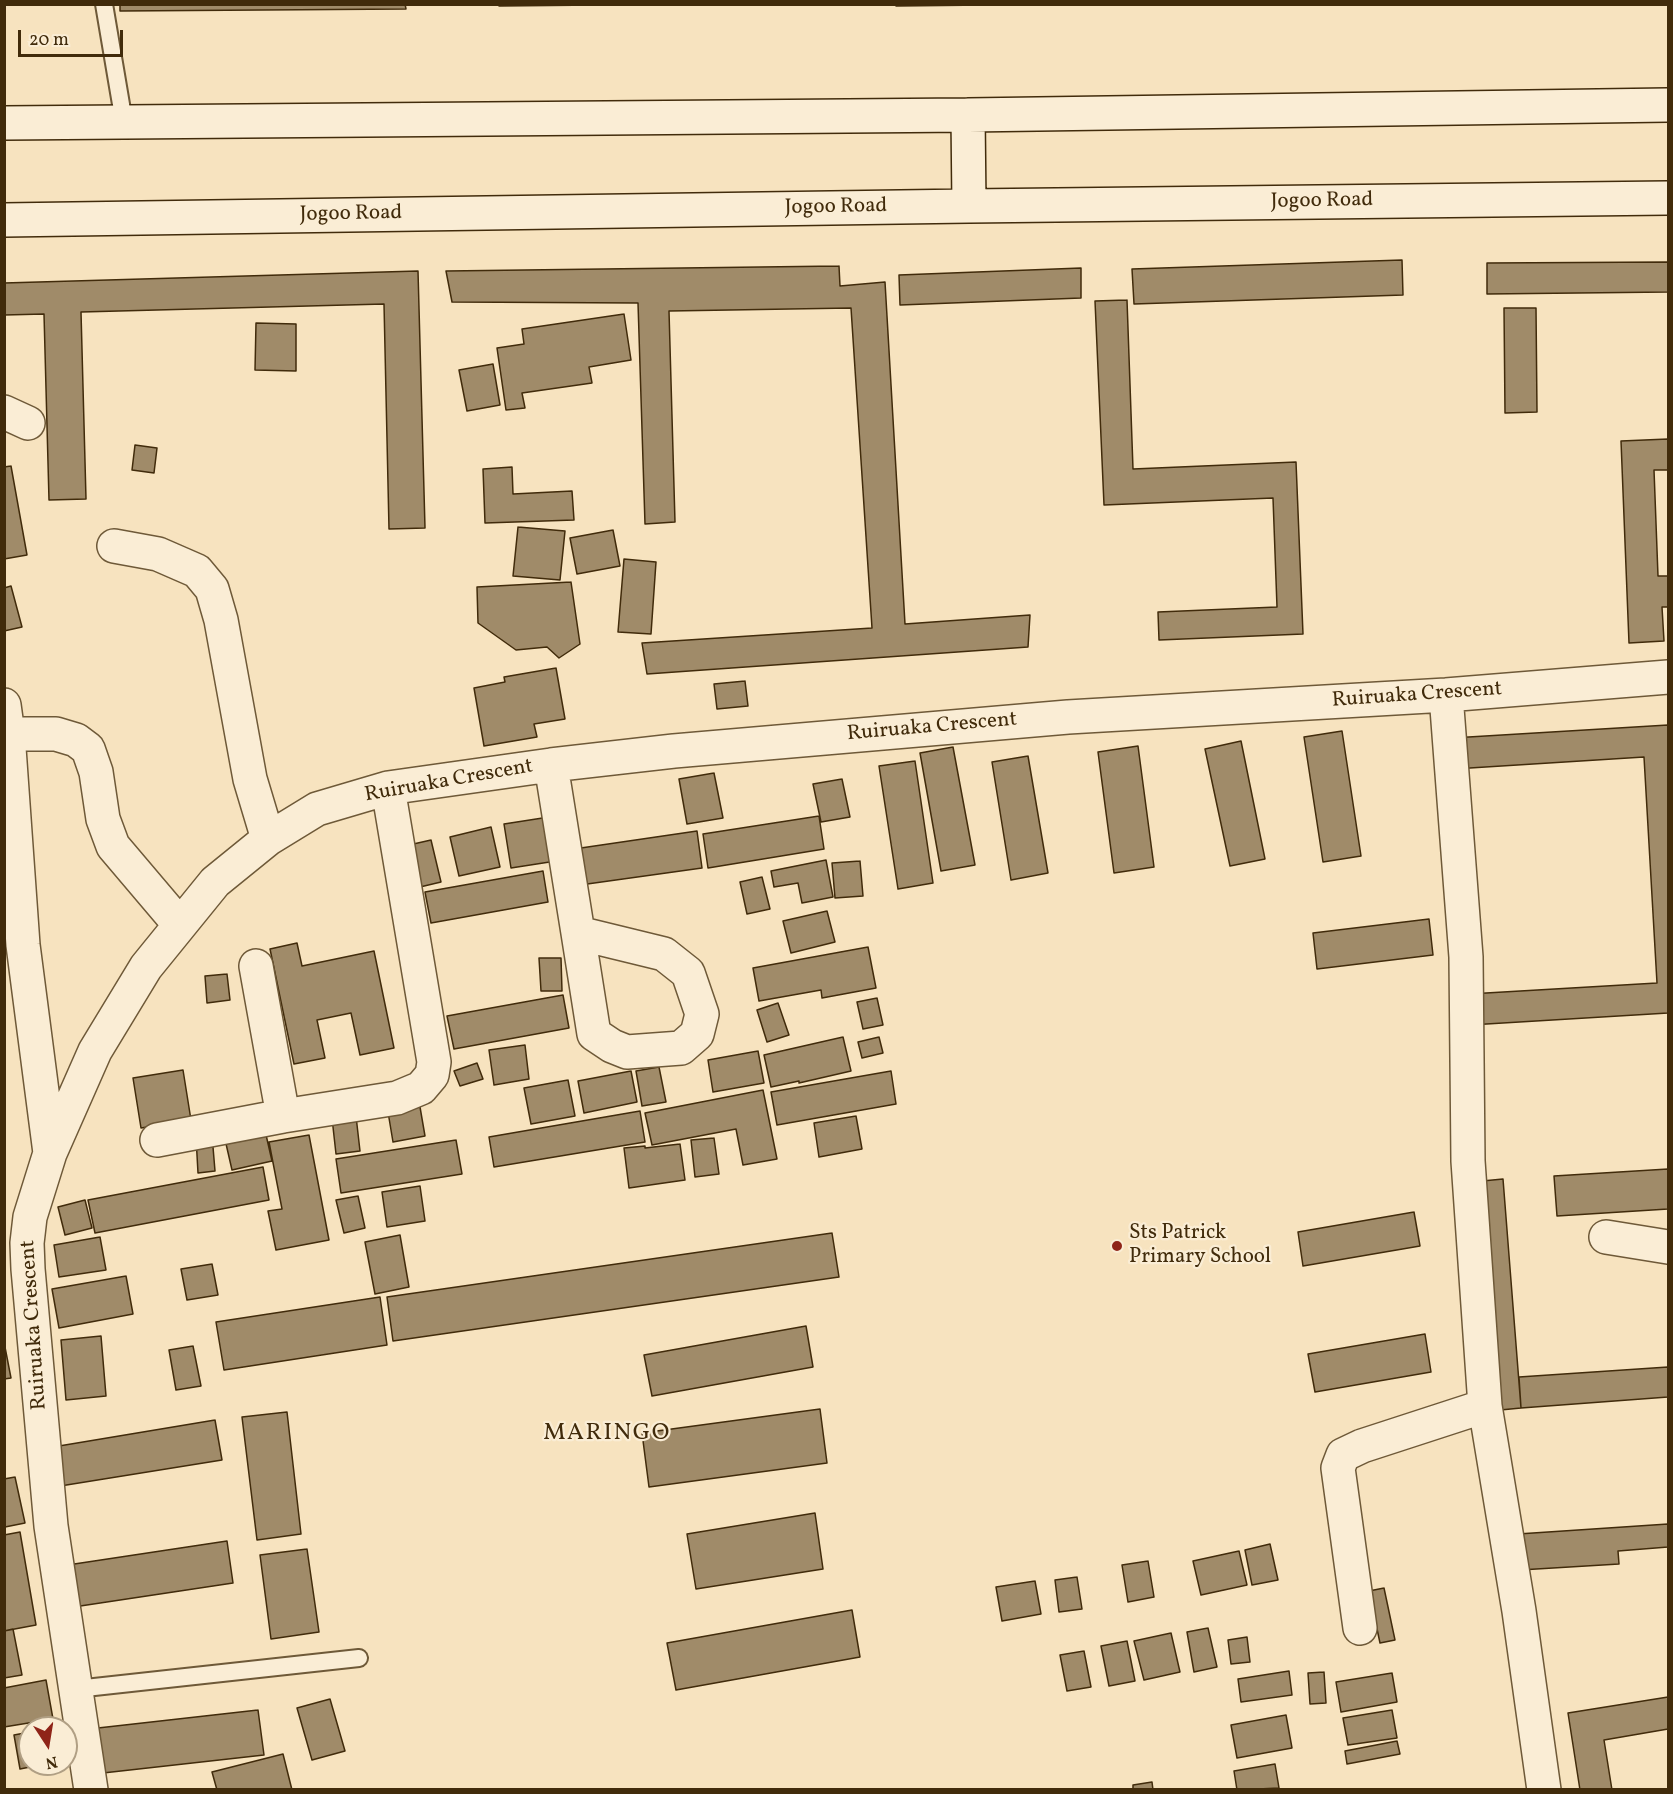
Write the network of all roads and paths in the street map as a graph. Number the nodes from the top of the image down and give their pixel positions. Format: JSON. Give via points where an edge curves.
{"nodes":[{"id":1,"x":104,"y":4,"type":"edge"},
{"id":2,"x":1668,"y":105,"type":"edge"},
{"id":3,"x":968,"y":115,"type":"junction"},
{"id":4,"x":124,"y":122,"type":"junction"},
{"id":5,"x":4,"y":123,"type":"edge"},
{"id":6,"x":1668,"y":198,"type":"edge"},
{"id":7,"x":969,"y":206,"type":"junction"},
{"id":8,"x":4,"y":220,"type":"edge"},
{"id":9,"x":114,"y":546,"type":"dead end"},
{"id":10,"x":1668,"y":677,"type":"edge"},
{"id":11,"x":1446,"y":695,"type":"junction"},
{"id":12,"x":6,"y":719,"type":"edge"},
{"id":13,"x":551,"y":765,"type":"junction"},
{"id":14,"x":388,"y":788,"type":"junction"},
{"id":15,"x":268,"y":839,"type":"junction"},
{"id":16,"x":180,"y":925,"type":"junction"},
{"id":17,"x":578,"y":933,"type":"dead end"},
{"id":18,"x":256,"y":966,"type":"dead end"},
{"id":19,"x":283,"y":1116,"type":"junction"},
{"id":20,"x":158,"y":1140,"type":"dead end"},
{"id":21,"x":50,"y":1153,"type":"junction"},
{"id":22,"x":1606,"y":1236,"type":"dead end"},
{"id":23,"x":1668,"y":1247,"type":"edge"},
{"id":24,"x":1485,"y":1406,"type":"junction"},
{"id":25,"x":1359,"y":1628,"type":"dead end"},
{"id":26,"x":359,"y":1658,"type":"dead end"},
{"id":27,"x":76,"y":1689,"type":"junction"},
{"id":28,"x":91,"y":1790,"type":"edge"},
{"id":29,"x":1544,"y":1790,"type":"edge"}],
"edges":[{"from":1,"to":4,"type":"lane"},
{"from":2,"to":3,"type":"street"},
{"from":3,"to":4,"type":"street"},
{"from":3,"to":7,"type":"street"},
{"from":4,"to":5,"type":"street"},
{"from":6,"to":7,"type":"street","name":"Jogoo Road"},
{"from":7,"to":8,"type":"street","name":"Jogoo Road"},
{"from":9,"to":15,"type":"street","via":[[158,554],[197,571],[212,589],[250,779]]},
{"from":10,"to":11,"type":"street","name":"Ruiruaka Crescent"},
{"from":11,"to":13,"type":"street","name":"Ruiruaka Crescent","via":[[1068,717]]},
{"from":11,"to":24,"type":"street","via":[[1466,957],[1468,1161]]},
{"from":12,"to":16,"type":"street","via":[[76,740],[88,749],[113,846]]},
{"from":12,"to":21,"type":"street","via":[[23,945]]},
{"from":13,"to":14,"type":"street","name":"Ruiruaka Crescent"},
{"from":13,"to":17,"type":"street"},
{"from":14,"to":15,"type":"street","name":"Ruiruaka Crescent","via":[[317,809]]},
{"from":14,"to":19,"type":"street","via":[[434,1062],[432,1075],[421,1088],[397,1098]]},
{"from":15,"to":16,"type":"street","name":"Ruiruaka Crescent","via":[[215,882]]},
{"from":16,"to":21,"type":"street","name":"Ruiruaka Crescent","via":[[146,968],[95,1051]]},
{"from":18,"to":19,"type":"street"},
{"from":19,"to":20,"type":"street"},
{"from":21,"to":27,"type":"street","name":"Ruiruaka Crescent","via":[[30,1217],[27,1243],[51,1526]]},
{"from":22,"to":23,"type":"street"},
{"from":24,"to":25,"type":"street","via":[[1343,1455],[1338,1468]]},
{"from":24,"to":29,"type":"street"},
{"from":26,"to":27,"type":"lane"},
{"from":27,"to":28,"type":"street","name":"Ruiruaka Crescent"}]}
